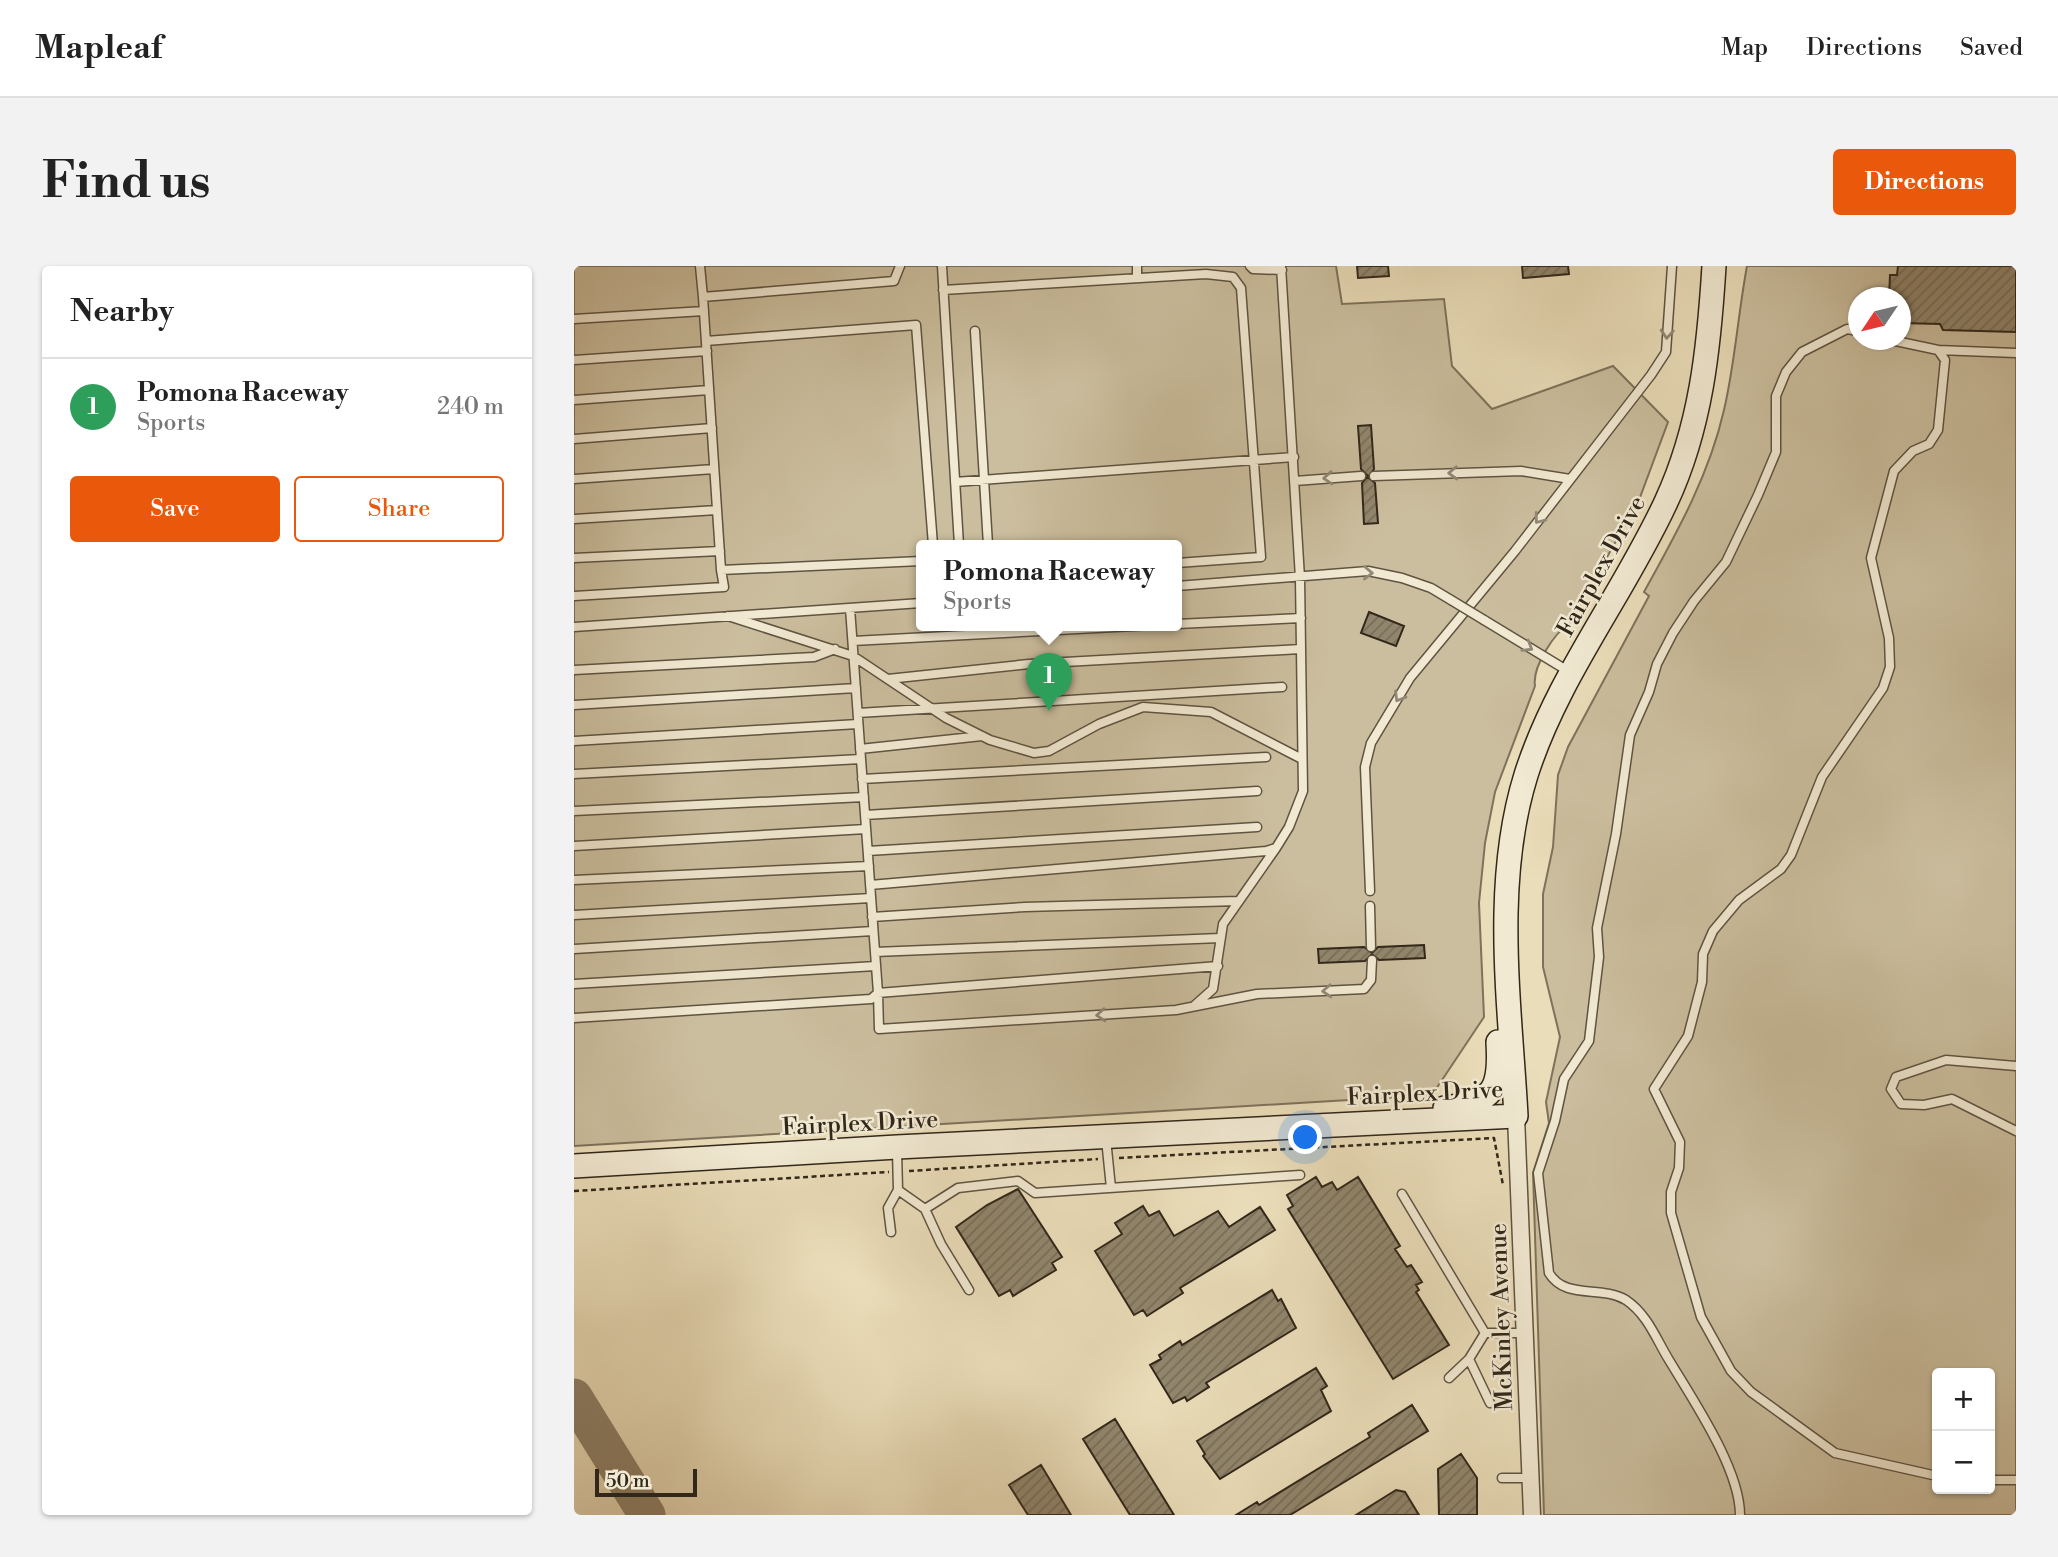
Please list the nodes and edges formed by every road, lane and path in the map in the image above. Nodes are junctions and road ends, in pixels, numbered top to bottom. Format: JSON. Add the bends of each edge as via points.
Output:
{"nodes":[{"id":1,"x":700,"y":266,"type":"edge"},
{"id":2,"x":900,"y":266,"type":"edge"},
{"id":3,"x":942,"y":266,"type":"edge"},
{"id":4,"x":1137,"y":266,"type":"edge"},
{"id":5,"x":1250,"y":266,"type":"edge"},
{"id":6,"x":1672,"y":266,"type":"edge"},
{"id":7,"x":1714,"y":266,"type":"edge"},
{"id":8,"x":1282,"y":268,"type":"edge"},
{"id":9,"x":1137,"y":278,"type":"junction"},
{"id":10,"x":943,"y":290,"type":"junction"},
{"id":11,"x":703,"y":297,"type":"junction"},
{"id":12,"x":704,"y":311,"type":"junction"},
{"id":13,"x":574,"y":319,"type":"edge"},
{"id":14,"x":1848,"y":329,"type":"edge"},
{"id":15,"x":975,"y":331,"type":"dead end"},
{"id":16,"x":1911,"y":344,"type":"edge"},
{"id":17,"x":706,"y":346,"type":"junction"},
{"id":18,"x":1938,"y":350,"type":"junction"},
{"id":19,"x":2016,"y":353,"type":"edge"},
{"id":20,"x":574,"y":360,"type":"edge"},
{"id":21,"x":709,"y":390,"type":"junction"},
{"id":22,"x":574,"y":400,"type":"edge"},
{"id":23,"x":712,"y":428,"type":"junction"},
{"id":24,"x":574,"y":439,"type":"edge"},
{"id":25,"x":1294,"y":457,"type":"junction"},
{"id":26,"x":1253,"y":461,"type":"junction"},
{"id":27,"x":715,"y":469,"type":"junction"},
{"id":28,"x":1361,"y":476,"type":"dead end"},
{"id":29,"x":1374,"y":476,"type":"dead end"},
{"id":30,"x":574,"y":479,"type":"edge"},
{"id":31,"x":984,"y":479,"type":"junction"},
{"id":32,"x":1570,"y":479,"type":"junction"},
{"id":33,"x":1295,"y":481,"type":"junction"},
{"id":34,"x":955,"y":482,"type":"junction"},
{"id":35,"x":717,"y":510,"type":"junction"},
{"id":36,"x":574,"y":519,"type":"edge"},
{"id":37,"x":933,"y":540,"type":"edge"},
{"id":38,"x":959,"y":540,"type":"edge"},
{"id":39,"x":988,"y":540,"type":"edge"},
{"id":40,"x":720,"y":551,"type":"junction"},
{"id":41,"x":574,"y":558,"type":"edge"},
{"id":42,"x":916,"y":561,"type":"edge"},
{"id":43,"x":1182,"y":563,"type":"edge"},
{"id":44,"x":721,"y":570,"type":"junction"},
{"id":45,"x":1300,"y":578,"type":"junction"},
{"id":46,"x":1182,"y":586,"type":"edge"},
{"id":47,"x":574,"y":596,"type":"edge"},
{"id":48,"x":916,"y":603,"type":"edge"},
{"id":49,"x":850,"y":608,"type":"junction"},
{"id":50,"x":728,"y":616,"type":"junction"},
{"id":51,"x":1301,"y":618,"type":"junction"},
{"id":52,"x":1182,"y":624,"type":"edge"},
{"id":53,"x":574,"y":627,"type":"edge"},
{"id":54,"x":1040,"y":631,"type":"edge"},
{"id":55,"x":853,"y":641,"type":"junction"},
{"id":56,"x":835,"y":649,"type":"junction"},
{"id":57,"x":1301,"y":649,"type":"junction"},
{"id":58,"x":853,"y":656,"type":"junction"},
{"id":59,"x":574,"y":670,"type":"edge"},
{"id":60,"x":1572,"y":673,"type":"junction"},
{"id":61,"x":888,"y":679,"type":"junction"},
{"id":62,"x":1282,"y":687,"type":"dead end"},
{"id":63,"x":856,"y":688,"type":"junction"},
{"id":64,"x":574,"y":705,"type":"edge"},
{"id":65,"x":930,"y":707,"type":"junction"},
{"id":66,"x":858,"y":713,"type":"junction"},
{"id":67,"x":858,"y":724,"type":"junction"},
{"id":68,"x":1544,"y":729,"type":"junction"},
{"id":69,"x":982,"y":736,"type":"junction"},
{"id":70,"x":574,"y":741,"type":"edge"},
{"id":71,"x":860,"y":749,"type":"junction"},
{"id":72,"x":1266,"y":757,"type":"dead end"},
{"id":73,"x":1300,"y":758,"type":"junction"},
{"id":74,"x":861,"y":759,"type":"junction"},
{"id":75,"x":574,"y":774,"type":"edge"},
{"id":76,"x":862,"y":779,"type":"junction"},
{"id":77,"x":1257,"y":791,"type":"dead end"},
{"id":78,"x":864,"y":797,"type":"junction"},
{"id":79,"x":574,"y":811,"type":"edge"},
{"id":80,"x":865,"y":815,"type":"junction"},
{"id":81,"x":1257,"y":827,"type":"dead end"},
{"id":82,"x":866,"y":829,"type":"junction"},
{"id":83,"x":574,"y":846,"type":"edge"},
{"id":84,"x":1276,"y":848,"type":"junction"},
{"id":85,"x":868,"y":851,"type":"junction"},
{"id":86,"x":869,"y":866,"type":"junction"},
{"id":87,"x":574,"y":880,"type":"edge"},
{"id":88,"x":870,"y":885,"type":"junction"},
{"id":89,"x":1370,"y":891,"type":"dead end"},
{"id":90,"x":871,"y":898,"type":"junction"},
{"id":91,"x":1238,"y":901,"type":"junction"},
{"id":92,"x":1370,"y":906,"type":"dead end"},
{"id":93,"x":574,"y":915,"type":"edge"},
{"id":94,"x":872,"y":917,"type":"junction"},
{"id":95,"x":873,"y":931,"type":"junction"},
{"id":96,"x":1220,"y":938,"type":"junction"},
{"id":97,"x":1371,"y":947,"type":"dead end"},
{"id":98,"x":574,"y":949,"type":"edge"},
{"id":99,"x":875,"y":952,"type":"junction"},
{"id":100,"x":1372,"y":960,"type":"dead end"},
{"id":101,"x":876,"y":966,"type":"junction"},
{"id":102,"x":1218,"y":967,"type":"junction"},
{"id":103,"x":574,"y":984,"type":"edge"},
{"id":104,"x":878,"y":993,"type":"junction"},
{"id":105,"x":1193,"y":1006,"type":"junction"},
{"id":106,"x":574,"y":1018,"type":"edge"},
{"id":107,"x":2016,"y":1066,"type":"edge"},
{"id":108,"x":1516,"y":1116,"type":"junction"},
{"id":109,"x":1366,"y":1124,"type":"junction"},
{"id":110,"x":2016,"y":1131,"type":"edge"},
{"id":111,"x":1494,"y":1138,"type":"dead end"},
{"id":112,"x":897,"y":1147,"type":"junction"},
{"id":113,"x":1107,"y":1147,"type":"junction"},
{"id":114,"x":574,"y":1167,"type":"edge"},
{"id":115,"x":897,"y":1172,"type":"junction"},
{"id":116,"x":1300,"y":1175,"type":"dead end"},
{"id":117,"x":1111,"y":1188,"type":"junction"},
{"id":118,"x":898,"y":1190,"type":"junction"},
{"id":119,"x":574,"y":1191,"type":"edge"},
{"id":120,"x":1402,"y":1194,"type":"dead end"},
{"id":121,"x":925,"y":1209,"type":"junction"},
{"id":122,"x":891,"y":1232,"type":"dead end"},
{"id":123,"x":969,"y":1290,"type":"dead end"},
{"id":124,"x":1485,"y":1333,"type":"junction"},
{"id":125,"x":1524,"y":1333,"type":"junction"},
{"id":126,"x":1469,"y":1359,"type":"junction"},
{"id":127,"x":1449,"y":1378,"type":"dead end"},
{"id":128,"x":1490,"y":1403,"type":"dead end"},
{"id":129,"x":1932,"y":1475,"type":"edge"},
{"id":130,"x":1502,"y":1478,"type":"dead end"},
{"id":131,"x":1530,"y":1478,"type":"junction"},
{"id":132,"x":1995,"y":1480,"type":"edge"},
{"id":133,"x":2016,"y":1480,"type":"edge"},
{"id":134,"x":1532,"y":1515,"type":"edge"},
{"id":135,"x":1740,"y":1515,"type":"edge"}],
"edges":[{"from":1,"to":11,"type":"lane"},
{"from":2,"to":11,"type":"lane","via":[[894,281]]},
{"from":3,"to":10,"type":"lane"},
{"from":4,"to":9,"type":"lane"},
{"from":5,"to":8,"type":"lane"},
{"from":6,"to":32,"type":"lane","one_way":true,"via":[[1666,352]]},
{"from":7,"to":60,"type":"street","name":"Fairplex Drive","via":[[1704,381],[1684,455],[1656,521]]},
{"from":8,"to":25,"type":"lane"},
{"from":9,"to":10,"type":"lane"},
{"from":9,"to":26,"type":"lane","via":[[1206,274],[1233,277],[1241,288]]},
{"from":10,"to":34,"type":"lane"},
{"from":11,"to":12,"type":"lane"},
{"from":12,"to":13,"type":"lane"},
{"from":12,"to":17,"type":"lane"},
{"from":14,"to":135,"type":"lane","via":[[1802,352],[1786,372],[1776,396],[1776,453],[1758,495],[1726,562],[1673,633],[1630,735],[1597,928],[1599,957],[1589,1041],[1564,1079],[1538,1173],[1549,1273],[1554,1282],[1565,1289],[1611,1292],[1644,1317],[1703,1414],[1729,1469]]},
{"from":15,"to":31,"type":"lane"},
{"from":16,"to":18,"type":"lane"},
{"from":17,"to":20,"type":"lane"},
{"from":17,"to":21,"type":"lane"},
{"from":17,"to":37,"type":"lane","via":[[916,325]]},
{"from":18,"to":19,"type":"lane"},
{"from":18,"to":129,"type":"lane","via":[[1945,360],[1938,430],[1894,471],[1871,558],[1889,638],[1890,667],[1883,688],[1822,777],[1791,855],[1781,869],[1739,900],[1713,931],[1703,954],[1702,982],[1688,1036],[1654,1089],[1680,1142],[1671,1213],[1701,1317],[1731,1371],[1751,1392],[1835,1453]]},
{"from":21,"to":22,"type":"lane"},
{"from":21,"to":23,"type":"lane"},
{"from":23,"to":24,"type":"lane"},
{"from":23,"to":27,"type":"lane"},
{"from":25,"to":26,"type":"lane"},
{"from":25,"to":33,"type":"lane"},
{"from":26,"to":31,"type":"lane"},
{"from":26,"to":43,"type":"lane","via":[[1261,557]]},
{"from":27,"to":30,"type":"lane"},
{"from":27,"to":35,"type":"lane"},
{"from":28,"to":33,"type":"lane","one_way":true},
{"from":32,"to":29,"type":"lane","one_way":true,"via":[[1521,471]]},
{"from":31,"to":34,"type":"lane"},
{"from":31,"to":39,"type":"lane"},
{"from":32,"to":89,"type":"lane","one_way":true,"via":[[1410,678],[1371,743],[1365,767]]},
{"from":33,"to":45,"type":"lane"},
{"from":34,"to":38,"type":"lane"},
{"from":35,"to":36,"type":"lane"},
{"from":35,"to":40,"type":"lane"},
{"from":40,"to":41,"type":"lane"},
{"from":40,"to":44,"type":"lane"},
{"from":42,"to":44,"type":"lane"},
{"from":44,"to":47,"type":"lane","via":[[724,587]]},
{"from":45,"to":46,"type":"lane"},
{"from":45,"to":51,"type":"lane"},
{"from":45,"to":60,"type":"lane","one_way":true,"bridge":true,"via":[[1368,571],[1431,588]]},
{"from":48,"to":49,"type":"lane"},
{"from":49,"to":50,"type":"lane"},
{"from":49,"to":55,"type":"lane"},
{"from":50,"to":53,"type":"lane"},
{"from":50,"to":56,"type":"lane"},
{"from":51,"to":52,"type":"lane"},
{"from":51,"to":57,"type":"lane"},
{"from":54,"to":55,"type":"lane"},
{"from":55,"to":58,"type":"lane"},
{"from":56,"to":58,"type":"lane"},
{"from":56,"to":59,"type":"lane","via":[[814,657]]},
{"from":57,"to":61,"type":"lane","via":[[1029,664]]},
{"from":57,"to":73,"type":"lane"},
{"from":58,"to":61,"type":"lane"},
{"from":58,"to":63,"type":"lane"},
{"from":60,"to":68,"type":"street","name":"Fairplex Drive"},
{"from":61,"to":65,"type":"lane"},
{"from":62,"to":65,"type":"lane"},
{"from":63,"to":64,"type":"lane"},
{"from":63,"to":66,"type":"lane"},
{"from":65,"to":66,"type":"lane"},
{"from":65,"to":69,"type":"lane"},
{"from":66,"to":67,"type":"lane"},
{"from":67,"to":70,"type":"lane"},
{"from":67,"to":71,"type":"lane"},
{"from":68,"to":108,"type":"street","name":"Fairplex Drive","via":[[1520,801],[1507,879]]},
{"from":68,"to":109,"type":"street","via":[[1527,747],[1504,826],[1495,880],[1496,1085],[1485,1098],[1468,1105]]},
{"from":69,"to":71,"type":"lane"},
{"from":69,"to":73,"type":"lane","via":[[1034,753],[1049,751],[1143,706],[1211,712]]},
{"from":71,"to":74,"type":"lane"},
{"from":72,"to":76,"type":"lane"},
{"from":73,"to":84,"type":"lane","via":[[1303,790]]},
{"from":74,"to":75,"type":"lane"},
{"from":74,"to":76,"type":"lane"},
{"from":76,"to":78,"type":"lane"},
{"from":77,"to":80,"type":"lane"},
{"from":78,"to":79,"type":"lane"},
{"from":78,"to":80,"type":"lane"},
{"from":80,"to":82,"type":"lane"},
{"from":81,"to":85,"type":"lane"},
{"from":82,"to":83,"type":"lane"},
{"from":82,"to":85,"type":"lane"},
{"from":84,"to":88,"type":"lane"},
{"from":84,"to":91,"type":"lane"},
{"from":85,"to":86,"type":"lane"},
{"from":86,"to":87,"type":"lane"},
{"from":86,"to":88,"type":"lane"},
{"from":88,"to":90,"type":"lane"},
{"from":90,"to":93,"type":"lane"},
{"from":90,"to":94,"type":"lane"},
{"from":91,"to":94,"type":"lane"},
{"from":91,"to":96,"type":"lane"},
{"from":92,"to":97,"type":"lane"},
{"from":94,"to":95,"type":"lane"},
{"from":95,"to":98,"type":"lane"},
{"from":95,"to":99,"type":"lane"},
{"from":96,"to":99,"type":"lane"},
{"from":96,"to":102,"type":"lane"},
{"from":99,"to":101,"type":"lane"},
{"from":100,"to":105,"type":"lane","one_way":true,"via":[[1371,980],[1364,989],[1257,994]]},
{"from":101,"to":103,"type":"lane"},
{"from":101,"to":104,"type":"lane"},
{"from":102,"to":104,"type":"lane"},
{"from":102,"to":105,"type":"lane","via":[[1213,989]]},
{"from":105,"to":104,"type":"lane","one_way":true,"via":[[879,1029]]},
{"from":104,"to":106,"type":"lane","via":[[871,999]]},
{"from":107,"to":110,"type":"lane","via":[[1946,1060],[1896,1077],[1891,1089],[1901,1104],[1952,1099]]},
{"from":108,"to":109,"type":"street","name":"Fairplex Drive"},
{"from":108,"to":125,"type":"street","name":"McKinley Avenue"},
{"from":109,"to":113,"type":"street","name":"Fairplex Drive"},
{"from":111,"to":113,"type":"path"},
{"from":112,"to":113,"type":"street","name":"Fairplex Drive"},
{"from":112,"to":114,"type":"street","name":"Fairplex Drive"},
{"from":112,"to":115,"type":"lane"},
{"from":113,"to":115,"type":"path"},
{"from":113,"to":117,"type":"lane"},
{"from":115,"to":118,"type":"lane"},
{"from":115,"to":119,"type":"path"},
{"from":116,"to":117,"type":"lane"},
{"from":117,"to":121,"type":"lane","via":[[1035,1193],[1018,1181],[958,1188]]},
{"from":118,"to":121,"type":"lane"},
{"from":118,"to":122,"type":"lane","via":[[888,1208]]},
{"from":120,"to":124,"type":"lane"},
{"from":121,"to":123,"type":"lane"},
{"from":124,"to":125,"type":"lane"},
{"from":124,"to":126,"type":"lane"},
{"from":125,"to":131,"type":"street","name":"McKinley Avenue"},
{"from":126,"to":127,"type":"lane"},
{"from":126,"to":128,"type":"lane"},
{"from":130,"to":131,"type":"lane"},
{"from":131,"to":134,"type":"street","name":"McKinley Avenue"},
{"from":132,"to":133,"type":"lane"}]}
